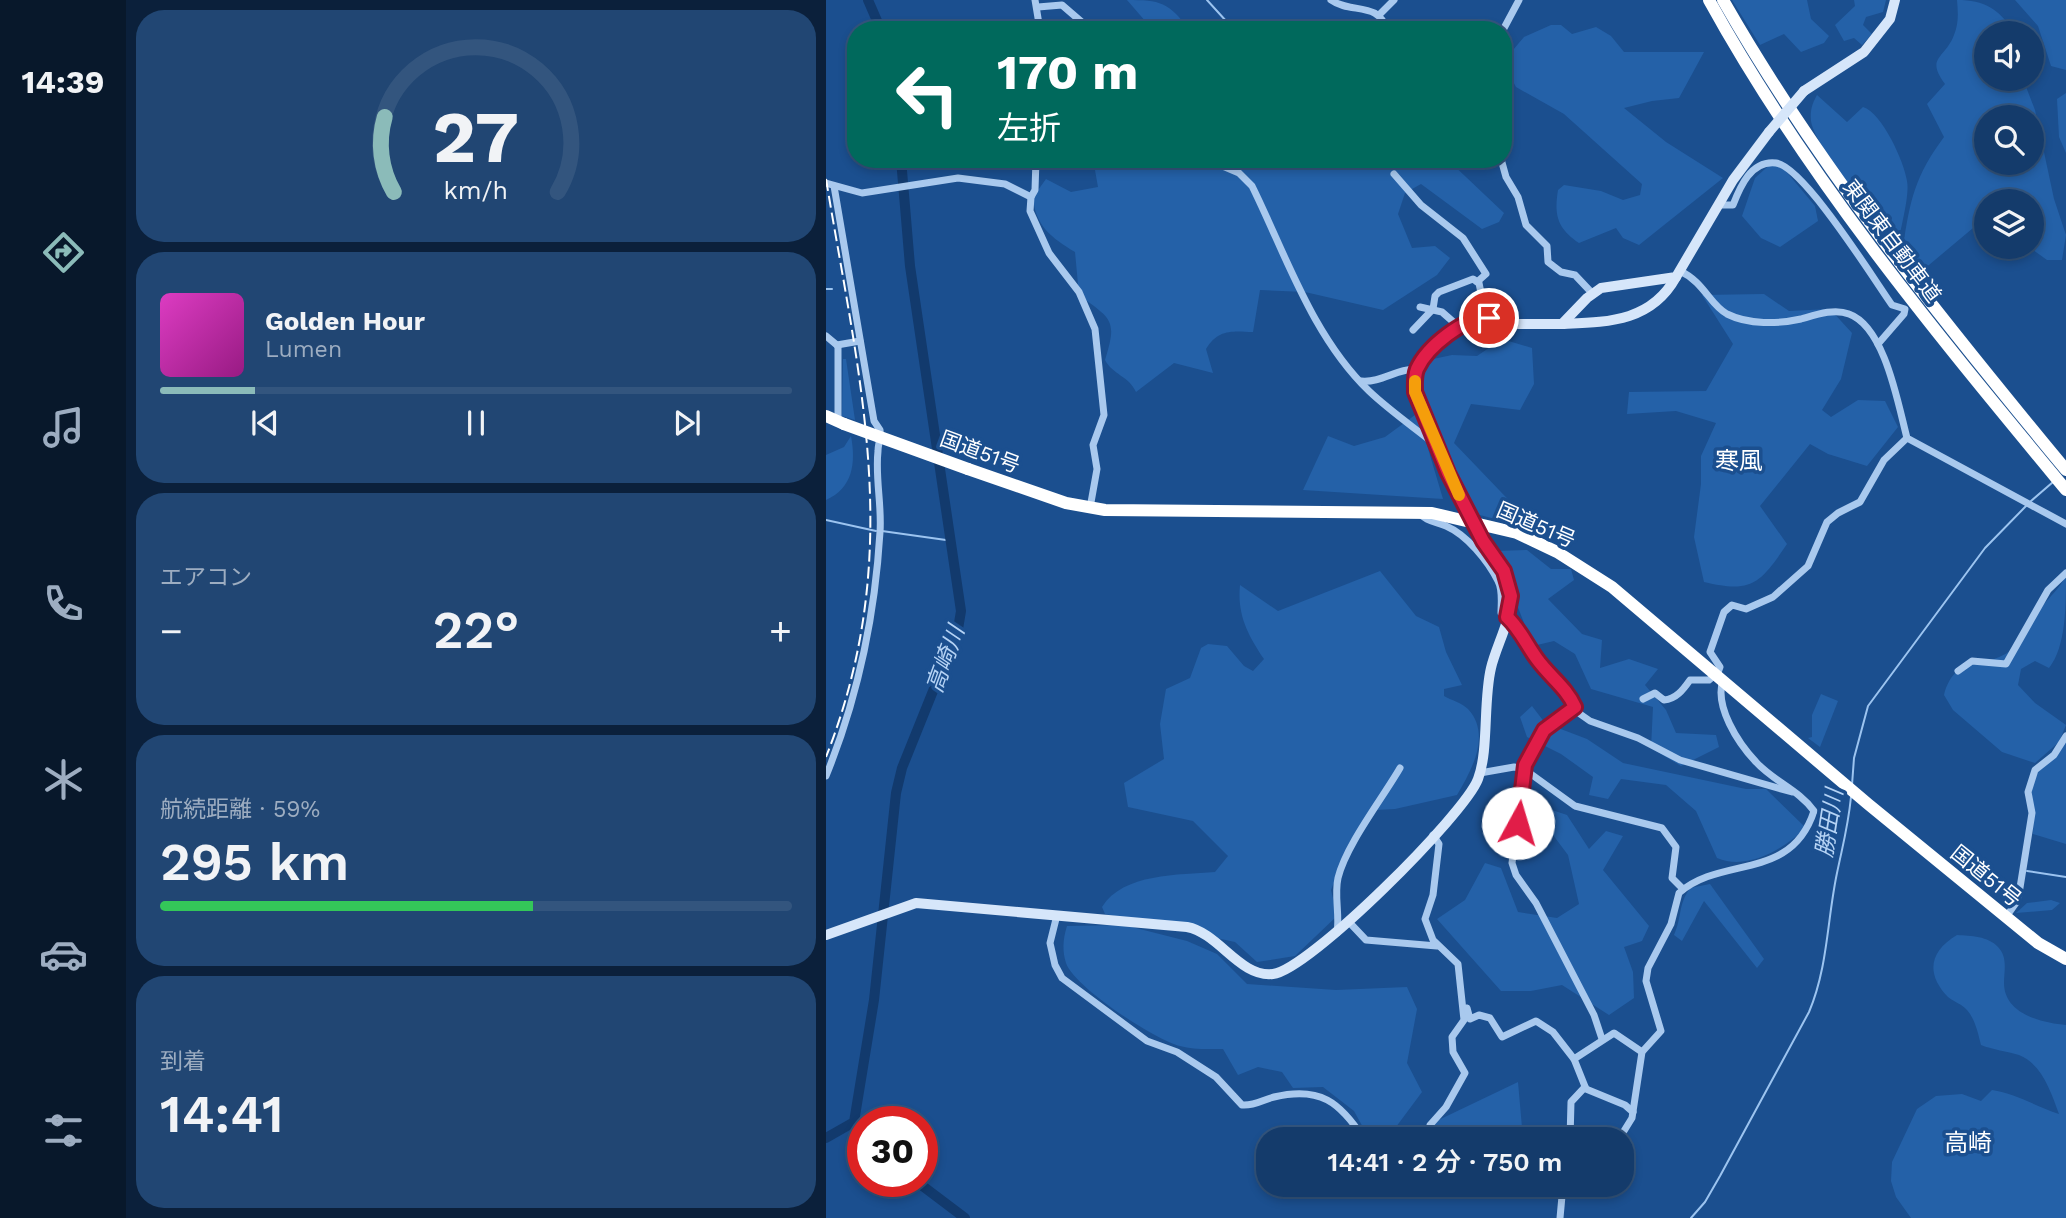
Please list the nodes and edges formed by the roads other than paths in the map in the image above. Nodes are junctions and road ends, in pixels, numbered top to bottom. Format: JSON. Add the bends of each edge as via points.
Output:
{"nodes":[{"id":1,"x":1331,"y":0,"type":"edge"},
{"id":2,"x":1394,"y":0,"type":"edge"},
{"id":3,"x":1519,"y":0,"type":"edge"},
{"id":4,"x":1709,"y":0,"type":"edge"},
{"id":5,"x":1723,"y":0,"type":"edge"},
{"id":6,"x":1895,"y":0,"type":"edge"},
{"id":7,"x":1037,"y":4,"type":"edge"},
{"id":8,"x":1379,"y":15,"type":"junction"},
{"id":9,"x":1081,"y":21,"type":"edge"},
{"id":10,"x":1382,"y":21,"type":"edge"},
{"id":11,"x":1508,"y":21,"type":"edge"},
{"id":12,"x":1036,"y":168,"type":"edge"},
{"id":13,"x":1227,"y":168,"type":"edge"},
{"id":14,"x":1504,"y":168,"type":"edge"},
{"id":15,"x":1394,"y":174,"type":"dead end"},
{"id":16,"x":830,"y":184,"type":"edge"},
{"id":17,"x":1031,"y":197,"type":"junction"},
{"id":18,"x":1718,"y":205,"type":"junction"},
{"id":19,"x":1678,"y":274,"type":"junction"},
{"id":20,"x":1477,"y":282,"type":"junction"},
{"id":21,"x":1592,"y":293,"type":"junction"},
{"id":22,"x":1914,"y":294,"type":"junction"},
{"id":23,"x":1420,"y":307,"type":"dead end"},
{"id":24,"x":1433,"y":309,"type":"junction"},
{"id":25,"x":1486,"y":318,"type":"junction"},
{"id":26,"x":1562,"y":324,"type":"junction"},
{"id":27,"x":1458,"y":327,"type":"junction"},
{"id":28,"x":1413,"y":330,"type":"dead end"},
{"id":29,"x":826,"y":336,"type":"edge"},
{"id":30,"x":860,"y":341,"type":"junction"},
{"id":31,"x":1878,"y":344,"type":"junction"},
{"id":32,"x":837,"y":345,"type":"junction"},
{"id":33,"x":1418,"y":369,"type":"junction"},
{"id":34,"x":1361,"y":381,"type":"junction"},
{"id":35,"x":836,"y":420,"type":"edge"},
{"id":36,"x":1907,"y":438,"type":"junction"},
{"id":37,"x":1437,"y":446,"type":"junction"},
{"id":38,"x":2066,"y":470,"type":"edge"},
{"id":39,"x":2066,"y":490,"type":"edge"},
{"id":40,"x":1090,"y":508,"type":"junction"},
{"id":41,"x":1418,"y":511,"type":"junction"},
{"id":42,"x":2066,"y":524,"type":"edge"},
{"id":43,"x":2066,"y":573,"type":"edge"},
{"id":44,"x":1507,"y":617,"type":"junction"},
{"id":45,"x":1958,"y":671,"type":"dead end"},
{"id":46,"x":1719,"y":676,"type":"junction"},
{"id":47,"x":1643,"y":699,"type":"dead end"},
{"id":48,"x":1575,"y":707,"type":"junction"},
{"id":49,"x":2066,"y":736,"type":"edge"},
{"id":50,"x":1400,"y":768,"type":"dead end"},
{"id":51,"x":1524,"y":769,"type":"junction"},
{"id":52,"x":1480,"y":773,"type":"junction"},
{"id":53,"x":826,"y":776,"type":"edge"},
{"id":54,"x":1796,"y":793,"type":"junction"},
{"id":55,"x":1433,"y":835,"type":"junction"},
{"id":56,"x":1683,"y":890,"type":"junction"},
{"id":57,"x":1057,"y":915,"type":"junction"},
{"id":58,"x":2006,"y":917,"type":"junction"},
{"id":59,"x":1349,"y":922,"type":"junction"},
{"id":60,"x":1336,"y":933,"type":"junction"},
{"id":61,"x":826,"y":935,"type":"edge"},
{"id":62,"x":1437,"y":946,"type":"junction"},
{"id":63,"x":2066,"y":959,"type":"edge"},
{"id":64,"x":1464,"y":998,"type":"junction"},
{"id":65,"x":1602,"y":1039,"type":"junction"},
{"id":66,"x":1642,"y":1052,"type":"junction"},
{"id":67,"x":1574,"y":1059,"type":"junction"},
{"id":68,"x":1585,"y":1087,"type":"junction"},
{"id":69,"x":1633,"y":1112,"type":"junction"},
{"id":70,"x":1356,"y":1127,"type":"edge"},
{"id":71,"x":1431,"y":1127,"type":"edge"},
{"id":72,"x":1570,"y":1127,"type":"edge"},
{"id":73,"x":1625,"y":1127,"type":"edge"},
{"id":74,"x":1562,"y":1197,"type":"edge"},
{"id":75,"x":1560,"y":1218,"type":"edge"}],
"edges":[{"from":1,"to":8,"type":"street"},
{"from":2,"to":8,"type":"street"},
{"from":3,"to":11,"type":"street"},
{"from":4,"to":22,"type":"highway","name":"東関東自動車道","via":[[1792,136]]},
{"from":5,"to":22,"type":"highway","name":"東関東自動車道","via":[[1790,110]]},
{"from":6,"to":18,"type":"street","bridge":true,"via":[[1890,19],[1864,52],[1804,90]]},
{"from":7,"to":9,"type":"street","via":[[1062,5]]},
{"from":8,"to":10,"type":"street"},
{"from":12,"to":17,"type":"street"},
{"from":13,"to":34,"type":"street","via":[[1252,186],[1305,300]]},
{"from":14,"to":21,"type":"street","via":[[1526,225],[1547,246],[1550,265],[1575,275]]},
{"from":15,"to":20,"type":"street","via":[[1421,205],[1470,246],[1486,274]]},
{"from":16,"to":17,"type":"street","via":[[862,193],[948,178],[979,179],[1005,184]]},
{"from":16,"to":30,"type":"street"},
{"from":17,"to":40,"type":"street","via":[[1030,211],[1045,245],[1079,292],[1095,329],[1104,415],[1093,445],[1097,469]]},
{"from":18,"to":19,"type":"street"},
{"from":18,"to":31,"type":"street","via":[[1733,205],[1742,183],[1755,168],[1775,163],[1790,169],[1810,187],[1892,305],[1905,309]]},
{"from":19,"to":21,"type":"street"},
{"from":19,"to":26,"type":"street","via":[[1653,306],[1632,317]]},
{"from":19,"to":31,"type":"street","via":[[1701,284],[1726,314],[1772,324],[1837,311],[1848,313]]},
{"from":20,"to":24,"type":"street","via":[[1474,279],[1439,292]]},
{"from":20,"to":25,"type":"street"},
{"from":21,"to":26,"type":"street"},
{"from":22,"to":38,"type":"highway","name":"東関東自動車道"},
{"from":22,"to":39,"type":"highway","name":"東関東自動車道"},
{"from":23,"to":24,"type":"street"},
{"from":24,"to":27,"type":"street"},
{"from":24,"to":28,"type":"street"},
{"from":25,"to":26,"type":"street","via":[[1515,324]]},
{"from":25,"to":27,"type":"street","via":[[1472,318]]},
{"from":27,"to":33,"type":"street"},
{"from":29,"to":32,"type":"street"},
{"from":30,"to":32,"type":"street"},
{"from":30,"to":53,"type":"street","via":[[874,421],[881,434],[878,554],[874,604],[856,691]]},
{"from":31,"to":36,"type":"street"},
{"from":32,"to":35,"type":"street","via":[[840,388]]},
{"from":33,"to":34,"type":"street","via":[[1404,368],[1376,381]]},
{"from":33,"to":37,"type":"street","via":[[1415,392]]},
{"from":34,"to":37,"type":"street"},
{"from":35,"to":40,"type":"highway","name":"国道51号","bridge":true},
{"from":36,"to":42,"type":"street"},
{"from":36,"to":46,"type":"street","via":[[1884,460],[1860,502],[1827,522],[1808,566],[1773,597],[1746,609],[1732,605],[1724,612],[1710,652],[1720,667]]},
{"from":37,"to":44,"type":"street","bridge":true,"via":[[1508,583]]},
{"from":40,"to":41,"type":"highway","name":"国道51号"},
{"from":41,"to":44,"type":"street","via":[[1472,546],[1498,581],[1501,613]]},
{"from":41,"to":46,"type":"highway","name":"国道51号","via":[[1489,524],[1557,552],[1612,587]]},
{"from":43,"to":45,"type":"street","via":[[2048,590],[2006,664],[1972,661]]},
{"from":44,"to":48,"type":"street","via":[[1547,671],[1567,689]]},
{"from":44,"to":52,"type":"street","via":[[1490,671]]},
{"from":46,"to":47,"type":"street","via":[[1690,680],[1668,700],[1655,693]]},
{"from":46,"to":54,"type":"street","via":[[1721,707],[1746,750]]},
{"from":46,"to":58,"type":"highway","name":"国道51号"},
{"from":48,"to":51,"type":"street","via":[[1544,730]]},
{"from":48,"to":54,"type":"street","via":[[1590,721],[1638,738],[1680,761]]},
{"from":49,"to":58,"type":"street","via":[[2054,755],[2035,770],[2028,792],[2032,813],[2018,900]]},
{"from":50,"to":60,"type":"street","via":[[1340,870]]},
{"from":51,"to":52,"type":"street"},
{"from":51,"to":56,"type":"street","via":[[1575,806],[1662,828],[1676,847],[1672,878]]},
{"from":51,"to":65,"type":"street","via":[[1512,863],[1594,1014]]},
{"from":52,"to":55,"type":"street","via":[[1468,797]]},
{"from":54,"to":56,"type":"street","via":[[1814,811],[1805,834],[1791,848],[1768,860],[1699,880]]},
{"from":55,"to":59,"type":"street"},
{"from":55,"to":62,"type":"street","via":[[1439,844],[1425,919]]},
{"from":56,"to":66,"type":"street","via":[[1666,937],[1648,968],[1649,995],[1661,1031]]},
{"from":57,"to":60,"type":"street","via":[[1195,928],[1249,968],[1268,974],[1295,967]]},
{"from":57,"to":61,"type":"street","via":[[916,903]]},
{"from":57,"to":70,"type":"street","via":[[1051,955],[1062,978],[1082,996],[1147,1041],[1177,1052],[1216,1077],[1242,1105],[1290,1094],[1323,1097],[1345,1112]]},
{"from":58,"to":63,"type":"highway","name":"国道51号"},
{"from":59,"to":60,"type":"street"},
{"from":59,"to":62,"type":"street","via":[[1366,940]]},
{"from":62,"to":64,"type":"street","via":[[1458,964]]},
{"from":64,"to":67,"type":"street","via":[[1470,1018],[1490,1018],[1502,1038],[1536,1021],[1553,1032]]},
{"from":64,"to":71,"type":"street","via":[[1464,1020],[1451,1037],[1452,1052],[1465,1073]]},
{"from":65,"to":66,"type":"street","via":[[1619,1033]]},
{"from":65,"to":67,"type":"street"},
{"from":66,"to":69,"type":"street"},
{"from":67,"to":68,"type":"street"},
{"from":68,"to":69,"type":"street"},
{"from":68,"to":72,"type":"street","via":[[1571,1102]]},
{"from":69,"to":73,"type":"street"},
{"from":74,"to":75,"type":"street"}]}
